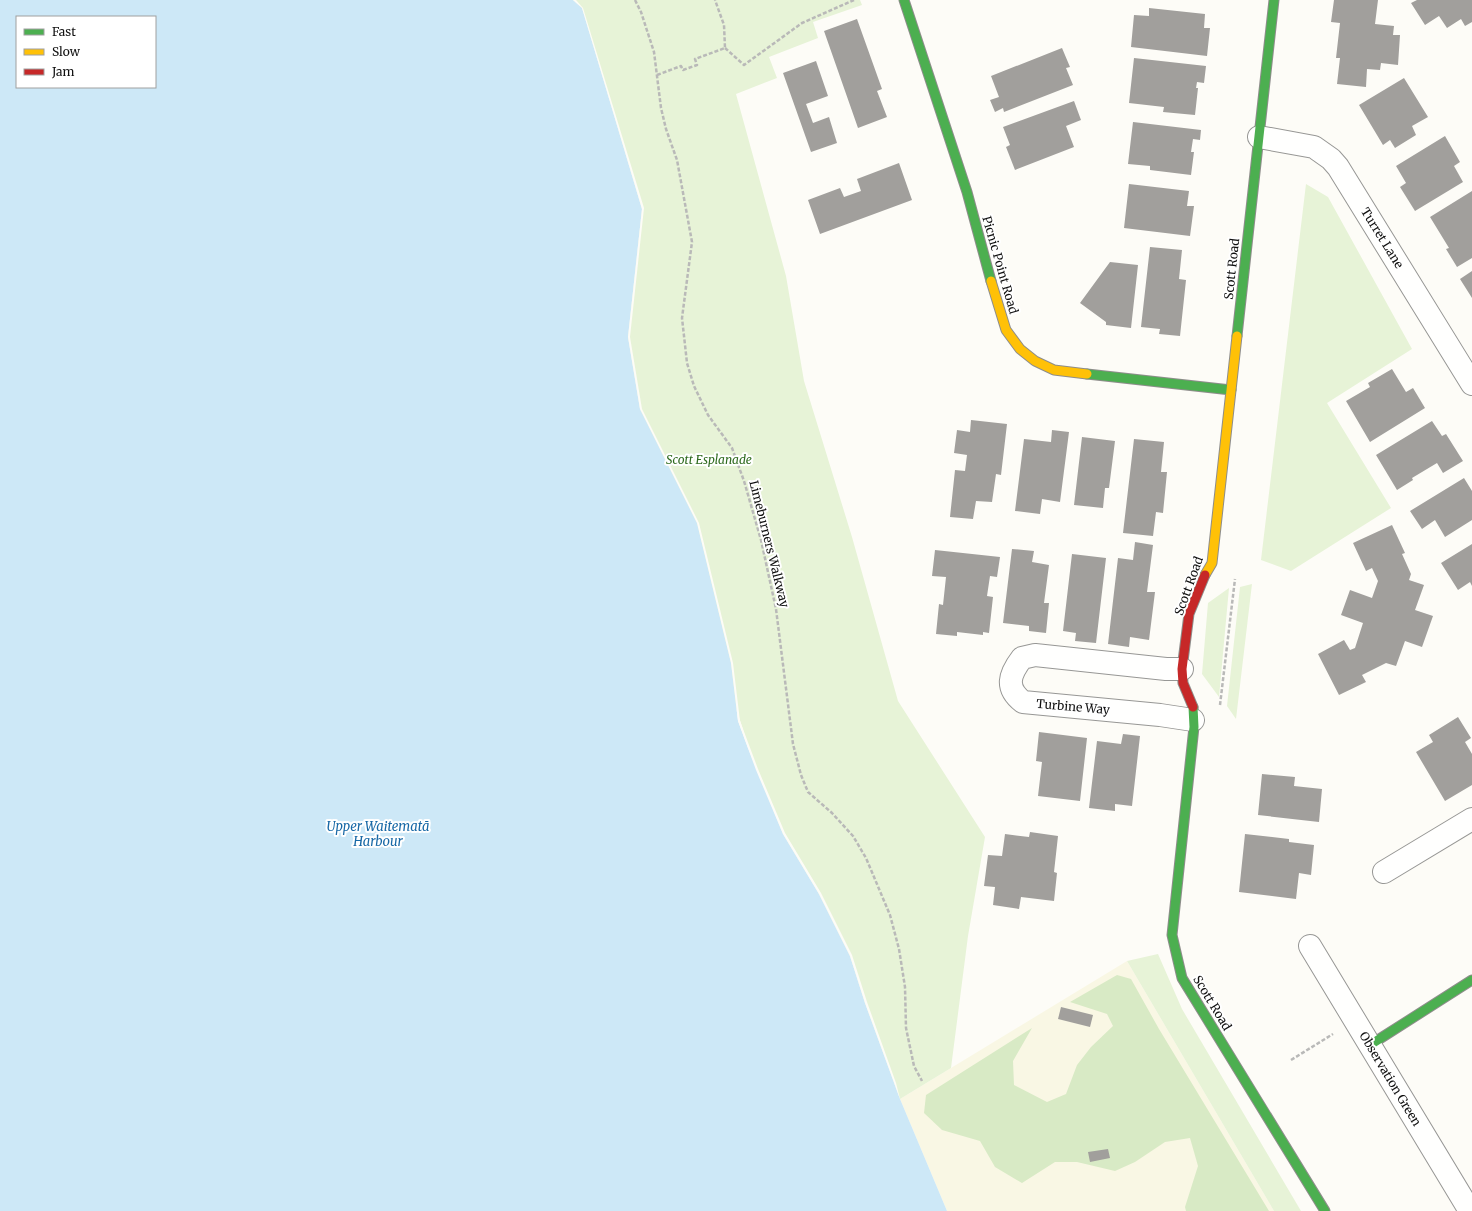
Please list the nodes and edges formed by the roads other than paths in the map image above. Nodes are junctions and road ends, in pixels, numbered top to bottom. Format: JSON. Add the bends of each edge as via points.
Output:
{"nodes":[{"id":1,"x":904,"y":0,"type":"edge"},
{"id":2,"x":1274,"y":0,"type":"edge"},
{"id":3,"x":1259,"y":137,"type":"junction"},
{"id":4,"x":1472,"y":384,"type":"edge"},
{"id":5,"x":1231,"y":390,"type":"junction"},
{"id":6,"x":1182,"y":669,"type":"junction"},
{"id":7,"x":1193,"y":720,"type":"junction"},
{"id":8,"x":1472,"y":819,"type":"edge"},
{"id":9,"x":1384,"y":872,"type":"dead end"},
{"id":10,"x":1310,"y":946,"type":"dead end"},
{"id":11,"x":1472,"y":980,"type":"edge"},
{"id":12,"x":1370,"y":1045,"type":"junction"},
{"id":13,"x":1325,"y":1211,"type":"edge"},
{"id":14,"x":1470,"y":1211,"type":"edge"}],
"edges":[{"from":1,"to":5,"type":"street","name":"Picnic Point Road","via":[[967,192],[998,306],[1006,330],[1020,350],[1054,370]]},
{"from":2,"to":3,"type":"street","name":"Scott Road"},
{"from":3,"to":4,"type":"street","name":"Turret Lane","via":[[1314,147],[1335,163]]},
{"from":3,"to":5,"type":"street","name":"Scott Road"},
{"from":5,"to":6,"type":"street","name":"Scott Road","via":[[1212,563],[1189,614]]},
{"from":6,"to":7,"type":"street","name":"Scott Road","via":[[1183,683],[1193,706]]},
{"from":6,"to":7,"type":"street","name":"Turbine Way","via":[[1035,655],[1022,658],[1015,667],[1011,689],[1023,702]]},
{"from":7,"to":13,"type":"street","name":"Scott Road","via":[[1172,935],[1182,978]]},
{"from":8,"to":9,"type":"street"},
{"from":10,"to":12,"type":"street","name":"Observation Green"},
{"from":11,"to":12,"type":"street"},
{"from":12,"to":14,"type":"street","name":"Observation Green"}]}
